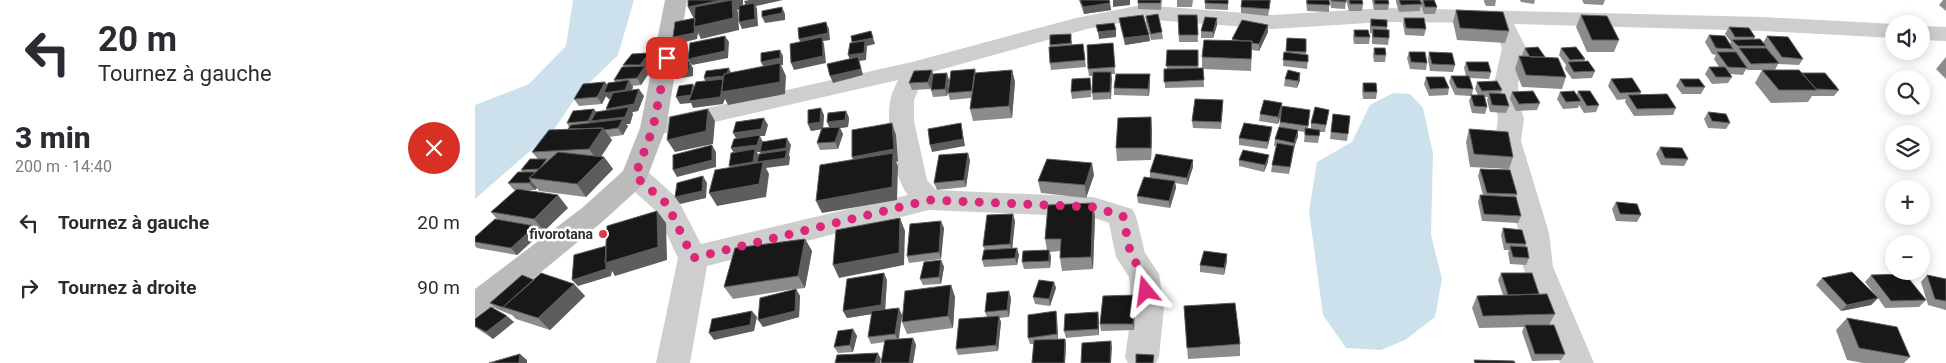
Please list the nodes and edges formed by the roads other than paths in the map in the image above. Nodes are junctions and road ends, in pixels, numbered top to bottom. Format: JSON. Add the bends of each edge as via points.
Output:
{"nodes":[{"id":1,"x":676,"y":0,"type":"edge"},
{"id":2,"x":1278,"y":0,"type":"edge"},
{"id":3,"x":1500,"y":17,"type":"junction"},
{"id":4,"x":1273,"y":22,"type":"junction"},
{"id":5,"x":1885,"y":31,"type":"edge"},
{"id":6,"x":1930,"y":33,"type":"edge"},
{"id":7,"x":1946,"y":34,"type":"edge"},
{"id":8,"x":915,"y":69,"type":"junction"},
{"id":9,"x":653,"y":128,"type":"junction"},
{"id":10,"x":635,"y":176,"type":"junction"},
{"id":11,"x":929,"y":200,"type":"junction"},
{"id":12,"x":693,"y":258,"type":"junction"},
{"id":13,"x":475,"y":305,"type":"edge"},
{"id":14,"x":1142,"y":357,"type":"edge"},
{"id":15,"x":673,"y":363,"type":"edge"},
{"id":16,"x":1577,"y":363,"type":"edge"}],
"edges":[{"from":1,"to":9,"type":"main road"},
{"from":2,"to":4,"type":"street"},
{"from":3,"to":4,"type":"street","via":[[1384,15]]},
{"from":3,"to":5,"type":"street"},
{"from":3,"to":16,"type":"street","via":[[1514,48],[1506,84],[1511,118],[1508,141],[1534,233],[1538,267]]},
{"from":4,"to":8,"type":"street","via":[[1141,12],[1084,23]]},
{"from":6,"to":7,"type":"street"},
{"from":8,"to":9,"type":"street"},
{"from":8,"to":11,"type":"street","via":[[902,100],[901,121],[914,184]]},
{"from":9,"to":10,"type":"main road"},
{"from":10,"to":12,"type":"street","via":[[667,204]]},
{"from":10,"to":13,"type":"main road","via":[[592,215]]},
{"from":11,"to":12,"type":"street"},
{"from":11,"to":14,"type":"street","via":[[1093,207],[1123,216],[1131,256],[1144,274],[1148,308]]},
{"from":12,"to":15,"type":"street"}]}
